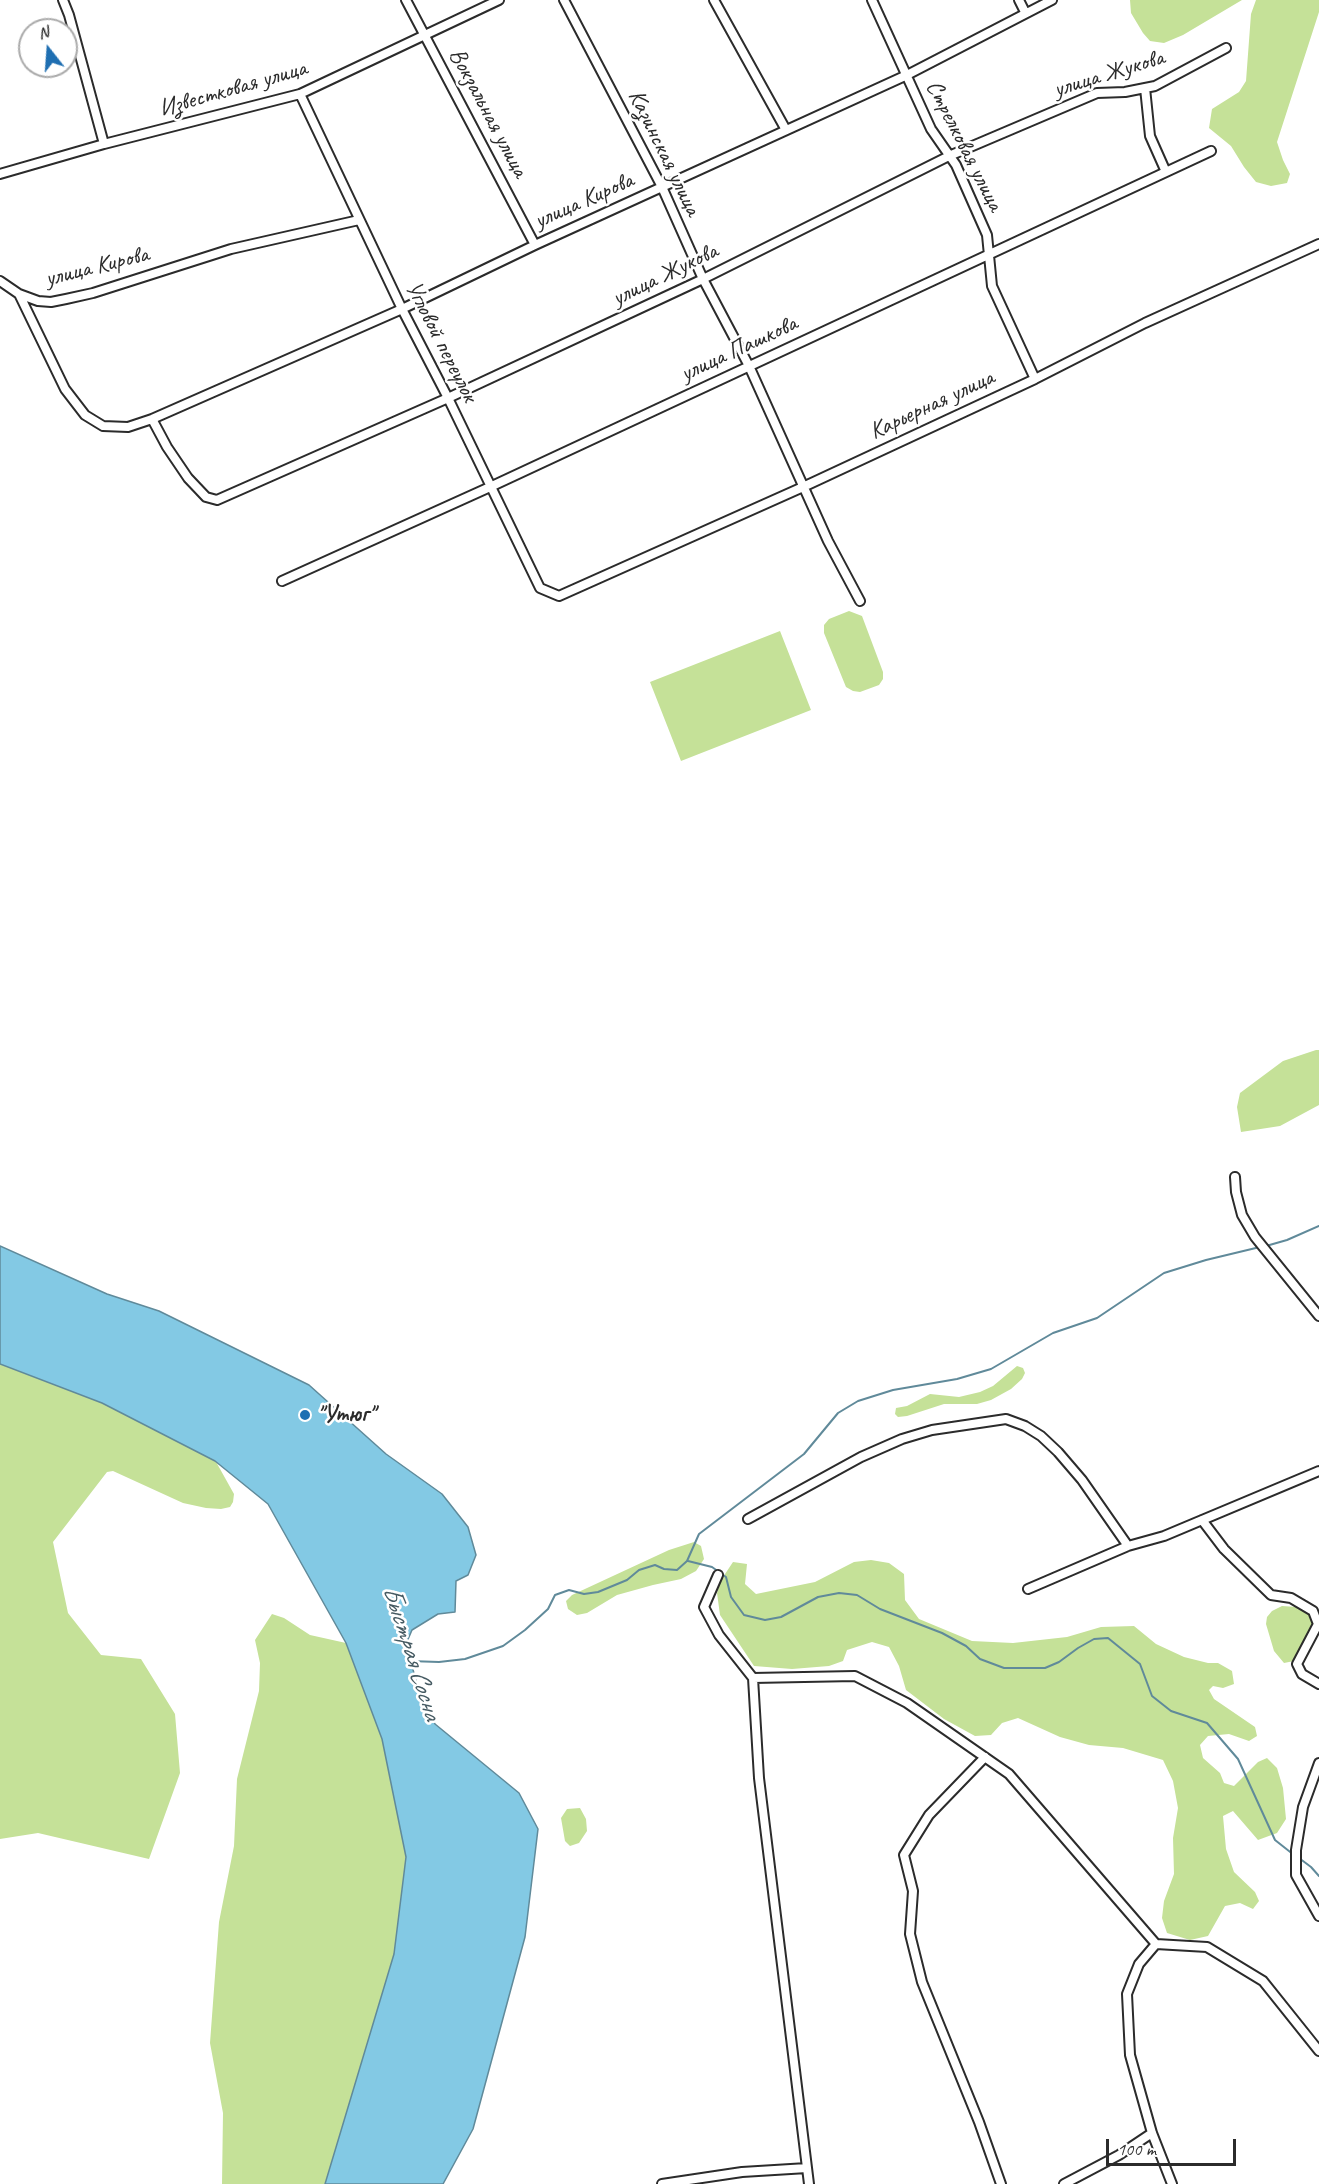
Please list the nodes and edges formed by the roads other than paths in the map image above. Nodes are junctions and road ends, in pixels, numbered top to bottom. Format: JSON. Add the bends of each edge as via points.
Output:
{"nodes":[{"id":1,"x":63,"y":0,"type":"edge"},
{"id":2,"x":406,"y":0,"type":"edge"},
{"id":3,"x":500,"y":0,"type":"edge"},
{"id":4,"x":564,"y":0,"type":"edge"},
{"id":5,"x":714,"y":0,"type":"edge"},
{"id":6,"x":872,"y":0,"type":"edge"},
{"id":7,"x":1019,"y":0,"type":"edge"},
{"id":8,"x":1052,"y":0,"type":"edge"},
{"id":9,"x":1025,"y":12,"type":"junction"},
{"id":10,"x":425,"y":36,"type":"junction"},
{"id":11,"x":1226,"y":48,"type":"dead end"},
{"id":12,"x":908,"y":75,"type":"junction"},
{"id":13,"x":1145,"y":88,"type":"junction"},
{"id":14,"x":300,"y":94,"type":"junction"},
{"id":15,"x":786,"y":130,"type":"junction"},
{"id":16,"x":104,"y":144,"type":"junction"},
{"id":17,"x":1211,"y":151,"type":"dead end"},
{"id":18,"x":949,"y":156,"type":"junction"},
{"id":19,"x":1166,"y":172,"type":"junction"},
{"id":20,"x":0,"y":174,"type":"edge"},
{"id":21,"x":662,"y":187,"type":"junction"},
{"id":22,"x":359,"y":220,"type":"junction"},
{"id":23,"x":1319,"y":244,"type":"edge"},
{"id":24,"x":535,"y":245,"type":"junction"},
{"id":25,"x":988,"y":254,"type":"junction"},
{"id":26,"x":703,"y":279,"type":"junction"},
{"id":27,"x":1,"y":283,"type":"edge"},
{"id":28,"x":19,"y":294,"type":"junction"},
{"id":29,"x":402,"y":309,"type":"junction"},
{"id":30,"x":749,"y":366,"type":"junction"},
{"id":31,"x":1035,"y":379,"type":"junction"},
{"id":32,"x":448,"y":398,"type":"junction"},
{"id":33,"x":152,"y":419,"type":"junction"},
{"id":34,"x":490,"y":487,"type":"junction"},
{"id":35,"x":803,"y":488,"type":"junction"},
{"id":36,"x":282,"y":581,"type":"dead end"},
{"id":37,"x":559,"y":596,"type":"joint"},
{"id":38,"x":860,"y":601,"type":"dead end"},
{"id":39,"x":1235,"y":1177,"type":"dead end"},
{"id":40,"x":1319,"y":1316,"type":"edge"},
{"id":41,"x":1319,"y":1471,"type":"edge"},
{"id":42,"x":748,"y":1519,"type":"dead end"},
{"id":43,"x":1202,"y":1520,"type":"junction"},
{"id":44,"x":1128,"y":1546,"type":"junction"},
{"id":45,"x":718,"y":1575,"type":"dead end"},
{"id":46,"x":1028,"y":1589,"type":"dead end"},
{"id":47,"x":753,"y":1678,"type":"junction"},
{"id":48,"x":1319,"y":1684,"type":"edge"},
{"id":49,"x":985,"y":1757,"type":"junction"},
{"id":50,"x":1319,"y":1763,"type":"edge"},
{"id":51,"x":1319,"y":1916,"type":"edge"},
{"id":52,"x":1156,"y":1944,"type":"junction"},
{"id":53,"x":1319,"y":2051,"type":"edge"},
{"id":54,"x":1152,"y":2133,"type":"junction"},
{"id":55,"x":807,"y":2168,"type":"junction"},
{"id":56,"x":662,"y":2184,"type":"edge"},
{"id":57,"x":809,"y":2184,"type":"edge"},
{"id":58,"x":1001,"y":2184,"type":"edge"},
{"id":59,"x":1064,"y":2184,"type":"edge"},
{"id":60,"x":1172,"y":2184,"type":"edge"}],
"edges":[{"from":1,"to":16,"type":"street"},
{"from":2,"to":10,"type":"street","name":"Вокзальная улица"},
{"from":3,"to":10,"type":"street","name":"Известковая улица"},
{"from":4,"to":21,"type":"street","name":"Казинская улица"},
{"from":5,"to":15,"type":"street"},
{"from":6,"to":12,"type":"street","name":"Стрелковая улица"},
{"from":7,"to":9,"type":"street"},
{"from":8,"to":9,"type":"street","name":"улица Кирова"},
{"from":9,"to":12,"type":"street","name":"улица Кирова"},
{"from":10,"to":14,"type":"street","name":"Известковая улица"},
{"from":10,"to":24,"type":"street","name":"Вокзальная улица"},
{"from":11,"to":13,"type":"street","name":"улица Жукова"},
{"from":12,"to":15,"type":"street","name":"улица Кирова"},
{"from":12,"to":18,"type":"street","name":"Стрелковая улица","via":[[931,129]]},
{"from":13,"to":18,"type":"street","name":"улица Жукова","via":[[1097,93]]},
{"from":13,"to":19,"type":"street","via":[[1150,136]]},
{"from":14,"to":16,"type":"street","name":"Известковая улица"},
{"from":14,"to":22,"type":"street","name":"Угловой переулок"},
{"from":15,"to":21,"type":"street","name":"улица Кирова"},
{"from":16,"to":20,"type":"street","name":"Известковая улица"},
{"from":17,"to":19,"type":"street","name":"улица Пашкова"},
{"from":18,"to":25,"type":"street","name":"Стрелковая улица","via":[[957,165],[987,235]]},
{"from":18,"to":26,"type":"street","name":"улица Жукова"},
{"from":19,"to":25,"type":"street","name":"улица Пашкова"},
{"from":21,"to":24,"type":"street","name":"улица Кирова"},
{"from":21,"to":26,"type":"street","name":"Казинская улица"},
{"from":22,"to":28,"type":"street","name":"улица Кирова","via":[[231,249],[75,297],[51,302]]},
{"from":22,"to":29,"type":"street","name":"Угловой переулок"},
{"from":23,"to":31,"type":"street","name":"Карьерная улица","via":[[1145,323]]},
{"from":24,"to":29,"type":"street","name":"улица Кирова"},
{"from":25,"to":30,"type":"street","name":"улица Пашкова"},
{"from":25,"to":31,"type":"street","name":"Стрелковая улица","via":[[992,286]]},
{"from":26,"to":30,"type":"street","name":"Казинская улица"},
{"from":26,"to":32,"type":"street","name":"улица Жукова"},
{"from":27,"to":28,"type":"street"},
{"from":28,"to":33,"type":"street","name":"улица Кирова","via":[[65,388],[85,415],[103,426],[128,427]]},
{"from":29,"to":32,"type":"street","name":"Угловой переулок"},
{"from":29,"to":33,"type":"street","name":"улица Кирова"},
{"from":30,"to":34,"type":"street","name":"улица Пашкова"},
{"from":30,"to":35,"type":"street","name":"Казинская улица"},
{"from":31,"to":35,"type":"street","name":"Карьерная улица"},
{"from":32,"to":33,"type":"street","name":"улица Жукова","via":[[218,500],[206,497],[188,478]]},
{"from":32,"to":34,"type":"street","name":"Угловой переулок"},
{"from":34,"to":36,"type":"street","name":"улица Пашкова"},
{"from":34,"to":37,"type":"street","name":"Угловой переулок","via":[[540,588]]},
{"from":35,"to":37,"type":"street","name":"Карьерная улица"},
{"from":35,"to":38,"type":"street","name":"Казинская улица"},
{"from":39,"to":40,"type":"street","via":[[1242,1215],[1255,1237]]},
{"from":41,"to":43,"type":"street"},
{"from":42,"to":44,"type":"street","via":[[902,1439],[932,1430],[1006,1419],[1041,1436],[1058,1452],[1082,1479]]},
{"from":43,"to":44,"type":"street"},
{"from":43,"to":48,"type":"street","via":[[1224,1549],[1271,1595],[1291,1598],[1313,1611],[1318,1624],[1298,1664],[1302,1674]]},
{"from":44,"to":46,"type":"street"},
{"from":45,"to":47,"type":"street","via":[[704,1607],[719,1635]]},
{"from":47,"to":49,"type":"street","via":[[855,1676],[907,1703]]},
{"from":47,"to":55,"type":"street","via":[[759,1778]]},
{"from":49,"to":52,"type":"street","via":[[1009,1774]]},
{"from":49,"to":58,"type":"street","via":[[928,1815],[904,1855],[913,1891],[910,1934],[922,1982]]},
{"from":50,"to":51,"type":"street","via":[[1303,1807],[1296,1850],[1296,1875]]},
{"from":52,"to":53,"type":"street","via":[[1207,1947],[1263,1981]]},
{"from":52,"to":54,"type":"street","via":[[1139,1964],[1127,1994],[1130,2055]]},
{"from":54,"to":59,"type":"street"},
{"from":54,"to":60,"type":"street"},
{"from":55,"to":56,"type":"street","via":[[742,2172]]},
{"from":55,"to":57,"type":"street"}]}
